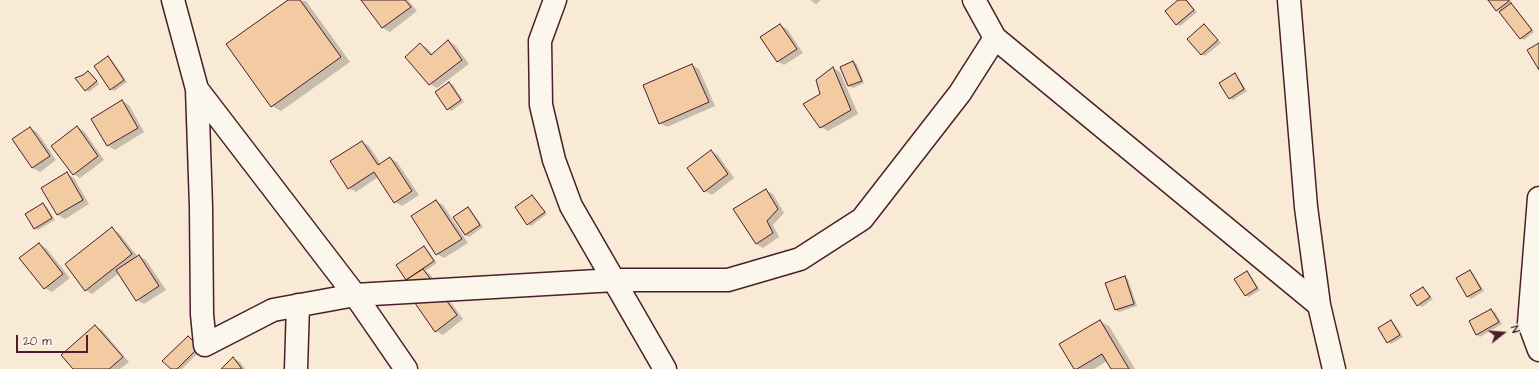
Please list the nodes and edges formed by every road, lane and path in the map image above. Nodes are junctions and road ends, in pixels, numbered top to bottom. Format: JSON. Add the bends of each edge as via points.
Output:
{"nodes":[{"id":1,"x":173,"y":0,"type":"edge"},
{"id":2,"x":555,"y":0,"type":"edge"},
{"id":3,"x":974,"y":0,"type":"edge"},
{"id":4,"x":1289,"y":0,"type":"edge"},
{"id":5,"x":995,"y":38,"type":"junction"},
{"id":6,"x":197,"y":89,"type":"junction"},
{"id":7,"x":1539,"y":198,"type":"edge"},
{"id":8,"x":615,"y":280,"type":"junction"},
{"id":9,"x":356,"y":295,"type":"junction"},
{"id":10,"x":298,"y":305,"type":"junction"},
{"id":11,"x":1319,"y":305,"type":"junction"},
{"id":12,"x":1539,"y":350,"type":"edge"},
{"id":13,"x":296,"y":369,"type":"edge"},
{"id":14,"x":406,"y":369,"type":"edge"},
{"id":15,"x":665,"y":369,"type":"edge"},
{"id":16,"x":1334,"y":369,"type":"edge"}],
"edges":[{"from":1,"to":6,"type":"street"},
{"from":2,"to":8,"type":"street","via":[[540,41],[541,105],[554,160],[571,206]]},
{"from":3,"to":5,"type":"street"},
{"from":4,"to":11,"type":"street","via":[[1306,207]]},
{"from":5,"to":8,"type":"street","via":[[960,93],[862,219],[844,231],[800,259],[728,280]]},
{"from":5,"to":11,"type":"street"},
{"from":6,"to":9,"type":"street"},
{"from":6,"to":10,"type":"street","via":[[202,314],[205,345],[273,310]]},
{"from":7,"to":12,"type":"street","via":[[1529,323]]},
{"from":8,"to":9,"type":"street"},
{"from":8,"to":15,"type":"street"},
{"from":9,"to":10,"type":"street"},
{"from":9,"to":14,"type":"street"},
{"from":10,"to":13,"type":"street"},
{"from":11,"to":16,"type":"street"}]}
